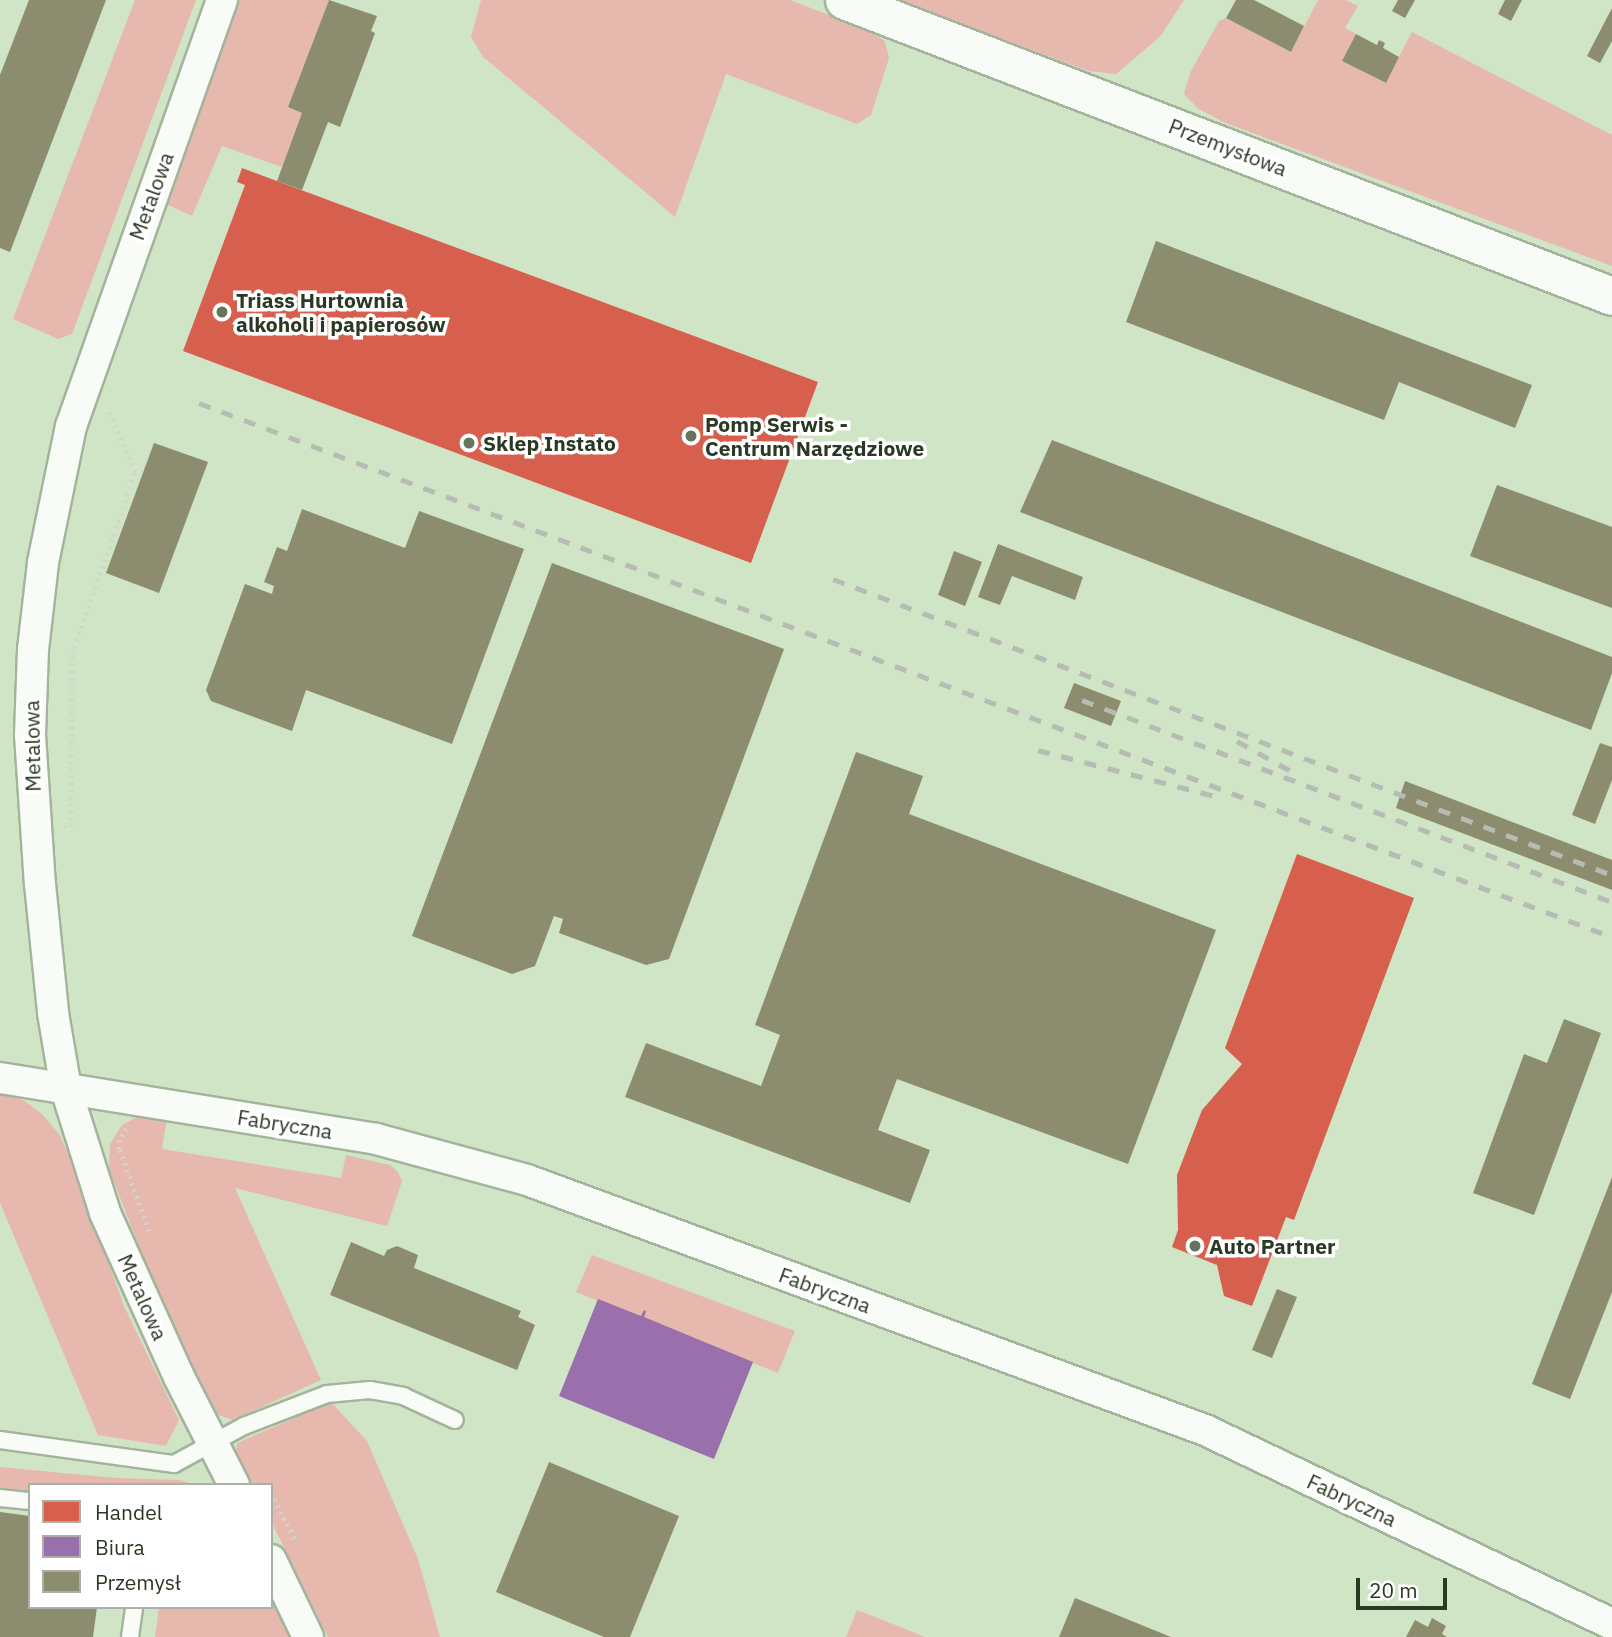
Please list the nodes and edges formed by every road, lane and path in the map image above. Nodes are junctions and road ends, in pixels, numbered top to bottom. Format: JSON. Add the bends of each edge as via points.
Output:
{"nodes":[{"id":1,"x":222,"y":0,"type":"edge"},
{"id":2,"x":844,"y":0,"type":"edge"},
{"id":3,"x":1612,"y":296,"type":"edge"},
{"id":4,"x":105,"y":403,"type":"dead end"},
{"id":5,"x":35,"y":829,"type":"junction"},
{"id":6,"x":0,"y":1078,"type":"edge"},
{"id":7,"x":66,"y":1089,"type":"junction"},
{"id":8,"x":159,"y":1104,"type":"junction"},
{"id":9,"x":153,"y":1240,"type":"dead end"},
{"id":10,"x":454,"y":1420,"type":"dead end"},
{"id":11,"x":0,"y":1440,"type":"edge"},
{"id":12,"x":213,"y":1442,"type":"junction"},
{"id":13,"x":233,"y":1483,"type":"edge"},
{"id":14,"x":0,"y":1498,"type":"edge"},
{"id":15,"x":28,"y":1501,"type":"edge"},
{"id":16,"x":273,"y":1564,"type":"edge"},
{"id":17,"x":134,"y":1609,"type":"edge"},
{"id":18,"x":1612,"y":1624,"type":"edge"},
{"id":19,"x":130,"y":1637,"type":"edge"},
{"id":20,"x":309,"y":1637,"type":"edge"}],
"edges":[{"from":1,"to":5,"type":"street","name":"Metalowa","via":[[71,426],[43,563],[33,649],[30,735]]},
{"from":2,"to":3,"type":"street","name":"Przemysłowa"},
{"from":4,"to":5,"type":"path","via":[[135,472],[72,654],[71,827]]},
{"from":5,"to":7,"type":"street","name":"Metalowa","via":[[53,1013]]},
{"from":6,"to":7,"type":"street","name":"Fabryczna"},
{"from":7,"to":8,"type":"street","name":"Fabryczna"},
{"from":7,"to":12,"type":"street","name":"Metalowa","via":[[105,1213]]},
{"from":8,"to":9,"type":"path","via":[[156,1120],[141,1117],[119,1140]]},
{"from":8,"to":18,"type":"street","name":"Fabryczna","via":[[376,1139],[527,1180],[1205,1430]]},
{"from":10,"to":12,"type":"lane","via":[[403,1396],[370,1390],[327,1394]]},
{"from":11,"to":12,"type":"lane","via":[[174,1464]]},
{"from":12,"to":13,"type":"street","name":"Metalowa"},
{"from":14,"to":15,"type":"lane"},
{"from":16,"to":20,"type":"street"},
{"from":17,"to":19,"type":"lane"}]}
